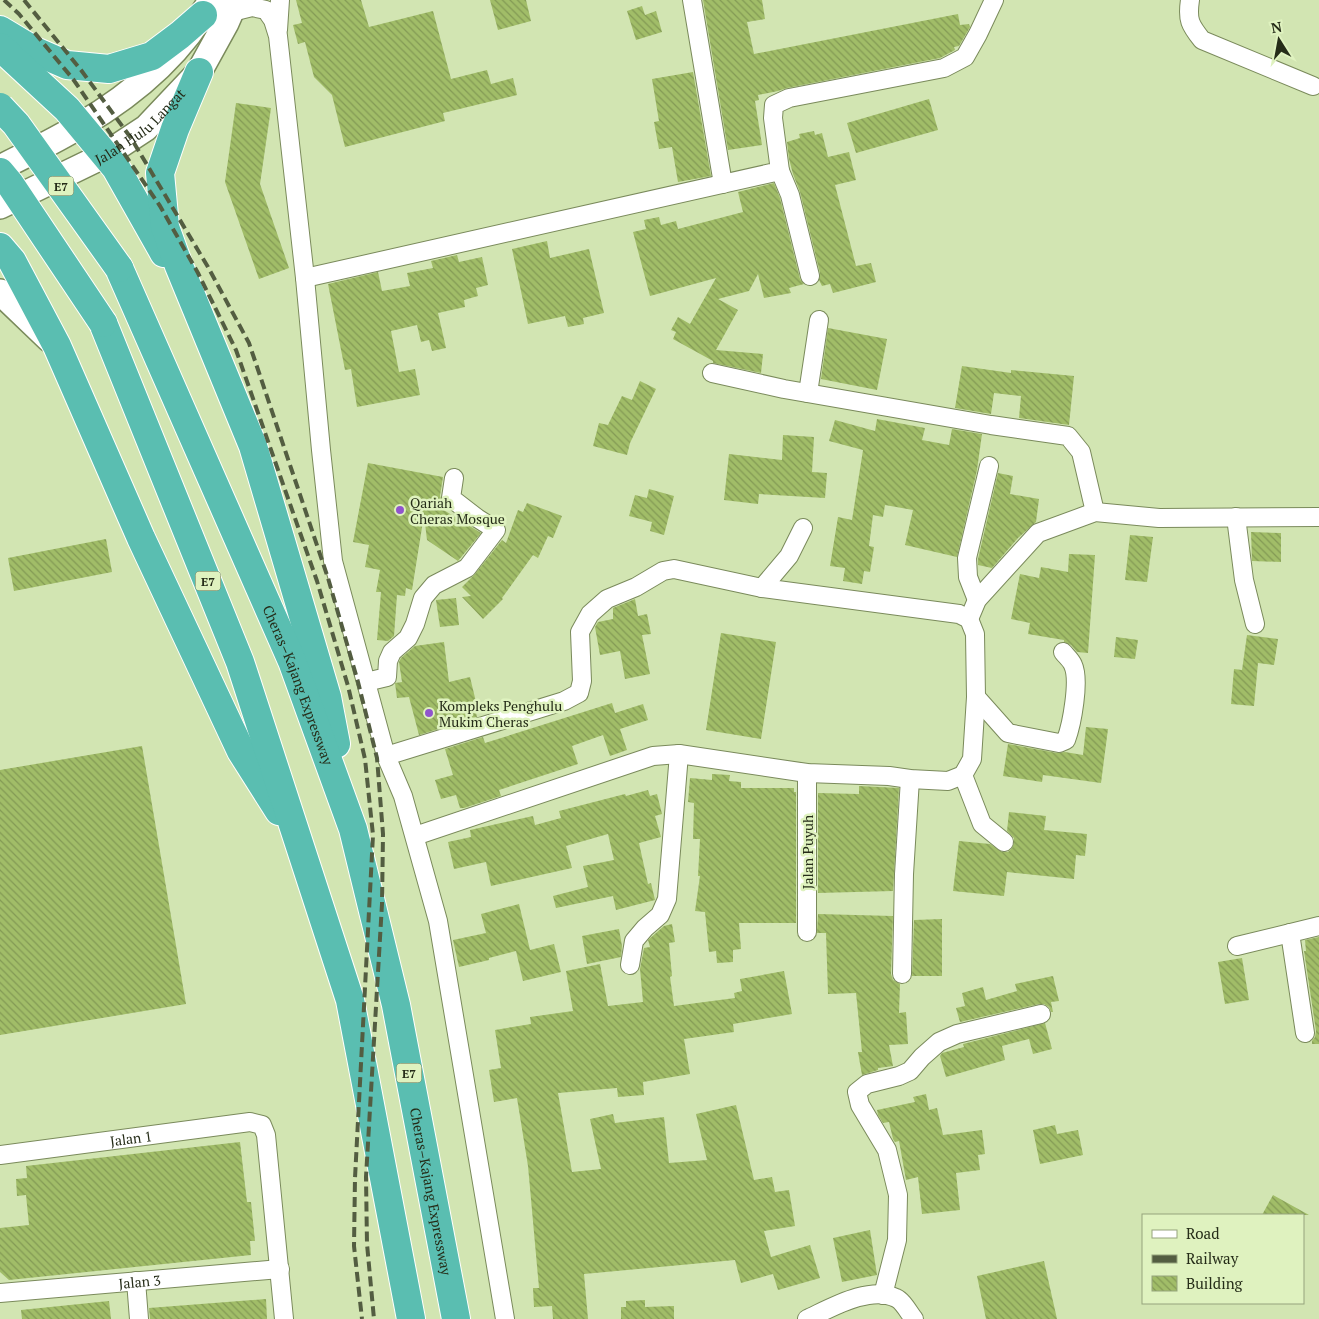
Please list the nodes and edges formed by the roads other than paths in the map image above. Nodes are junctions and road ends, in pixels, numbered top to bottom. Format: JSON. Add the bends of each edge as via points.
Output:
{"nodes":[{"id":1,"x":236,"y":0,"type":"edge"},
{"id":2,"x":280,"y":0,"type":"edge"},
{"id":3,"x":692,"y":0,"type":"edge"},
{"id":4,"x":994,"y":0,"type":"edge"},
{"id":5,"x":1190,"y":0,"type":"edge"},
{"id":6,"x":213,"y":13,"type":"edge"},
{"id":7,"x":0,"y":30,"type":"edge"},
{"id":8,"x":278,"y":36,"type":"junction"},
{"id":9,"x":0,"y":47,"type":"edge"},
{"id":10,"x":199,"y":72,"type":"junction"},
{"id":11,"x":1313,"y":86,"type":"dead end"},
{"id":12,"x":0,"y":107,"type":"edge"},
{"id":13,"x":81,"y":126,"type":"junction"},
{"id":14,"x":105,"y":155,"type":"junction"},
{"id":15,"x":0,"y":168,"type":"edge"},
{"id":16,"x":780,"y":171,"type":"junction"},
{"id":17,"x":0,"y":172,"type":"edge"},
{"id":18,"x":723,"y":184,"type":"junction"},
{"id":19,"x":0,"y":206,"type":"edge"},
{"id":20,"x":0,"y":247,"type":"edge"},
{"id":21,"x":810,"y":276,"type":"dead end"},
{"id":22,"x":305,"y":278,"type":"junction"},
{"id":23,"x":0,"y":292,"type":"edge"},
{"id":24,"x":199,"y":314,"type":"junction"},
{"id":25,"x":819,"y":320,"type":"dead end"},
{"id":26,"x":57,"y":346,"type":"junction"},
{"id":27,"x":712,"y":373,"type":"dead end"},
{"id":28,"x":808,"y":393,"type":"junction"},
{"id":29,"x":988,"y":466,"type":"dead end"},
{"id":30,"x":454,"y":478,"type":"dead end"},
{"id":31,"x":1095,"y":512,"type":"junction"},
{"id":32,"x":1236,"y":517,"type":"junction"},
{"id":33,"x":1319,"y":517,"type":"edge"},
{"id":34,"x":803,"y":528,"type":"dead end"},
{"id":35,"x":762,"y":588,"type":"junction"},
{"id":36,"x":977,"y":600,"type":"junction"},
{"id":37,"x":969,"y":619,"type":"junction"},
{"id":38,"x":1254,"y":624,"type":"dead end"},
{"id":39,"x":1063,"y":652,"type":"dead end"},
{"id":40,"x":366,"y":682,"type":"junction"},
{"id":41,"x":976,"y":696,"type":"junction"},
{"id":42,"x":679,"y":754,"type":"junction"},
{"id":43,"x":386,"y":756,"type":"junction"},
{"id":44,"x":807,"y":773,"type":"junction"},
{"id":45,"x":963,"y":775,"type":"junction"},
{"id":46,"x":910,"y":779,"type":"junction"},
{"id":47,"x":353,"y":829,"type":"junction"},
{"id":48,"x":415,"y":836,"type":"junction"},
{"id":49,"x":1004,"y":842,"type":"dead end"},
{"id":50,"x":300,"y":844,"type":"junction"},
{"id":51,"x":1319,"y":926,"type":"edge"},
{"id":52,"x":808,"y":932,"type":"dead end"},
{"id":53,"x":1290,"y":933,"type":"junction"},
{"id":54,"x":1237,"y":946,"type":"dead end"},
{"id":55,"x":630,"y":965,"type":"dead end"},
{"id":56,"x":902,"y":974,"type":"dead end"},
{"id":57,"x":1041,"y":1014,"type":"dead end"},
{"id":58,"x":1305,"y":1033,"type":"dead end"},
{"id":59,"x":0,"y":1155,"type":"edge"},
{"id":60,"x":280,"y":1269,"type":"junction"},
{"id":61,"x":136,"y":1281,"type":"junction"},
{"id":62,"x":0,"y":1294,"type":"edge"},
{"id":63,"x":883,"y":1295,"type":"junction"},
{"id":64,"x":139,"y":1319,"type":"edge"},
{"id":65,"x":284,"y":1319,"type":"edge"},
{"id":66,"x":411,"y":1319,"type":"edge"},
{"id":67,"x":456,"y":1319,"type":"edge"},
{"id":68,"x":505,"y":1319,"type":"edge"},
{"id":69,"x":807,"y":1319,"type":"edge"},
{"id":70,"x":914,"y":1319,"type":"edge"}],
"edges":[{"from":1,"to":6,"type":"main road","name":"Jalan Hulu Langat"},
{"from":2,"to":8,"type":"street"},
{"from":3,"to":18,"type":"street"},
{"from":4,"to":16,"type":"street","via":[[965,58],[944,68],[789,98],[774,106],[772,118]]},
{"from":5,"to":11,"type":"street","via":[[1190,25],[1202,40]]},
{"from":6,"to":7,"type":"highway","via":[[152,56],[108,69],[67,65]]},
{"from":6,"to":8,"type":"street","via":[[236,12],[252,7],[266,10]]},
{"from":6,"to":10,"type":"main road","name":"Jalan Hulu Langat"},
{"from":6,"to":13,"type":"main road","name":"Jalan Hulu Langat","via":[[138,87]]},
{"from":8,"to":22,"type":"street"},
{"from":9,"to":13,"type":"highway"},
{"from":10,"to":14,"type":"main road","name":"Jalan Hulu Langat","via":[[146,128]]},
{"from":10,"to":24,"type":"highway","via":[[160,173],[166,227]]},
{"from":12,"to":47,"type":"highway","name":"Cheras–Kajang Expressway","number":"E7","bridge":true,"via":[[28,140],[119,268],[292,661]]},
{"from":13,"to":14,"type":"highway"},
{"from":13,"to":15,"type":"main road","name":"Jalan Hulu Langat"},
{"from":14,"to":19,"type":"main road","name":"Jalan Hulu Langat"},
{"from":14,"to":24,"type":"highway","via":[[116,168]]},
{"from":16,"to":18,"type":"street"},
{"from":16,"to":21,"type":"street","via":[[790,194]]},
{"from":17,"to":50,"type":"highway","number":"E7","bridge":true,"via":[[103,323],[240,662]]},
{"from":18,"to":22,"type":"street"},
{"from":20,"to":26,"type":"highway","via":[[12,261]]},
{"from":22,"to":40,"type":"street","via":[[333,561]]},
{"from":23,"to":26,"type":"main road"},
{"from":24,"to":47,"type":"highway","via":[[256,455],[327,696]]},
{"from":25,"to":28,"type":"street"},
{"from":26,"to":50,"type":"highway","via":[[137,529],[241,752]]},
{"from":27,"to":28,"type":"street"},
{"from":28,"to":31,"type":"street","via":[[1068,436],[1081,452]]},
{"from":29,"to":36,"type":"street","via":[[967,558],[968,577]]},
{"from":30,"to":40,"type":"street","via":[[451,498],[496,530],[467,568],[434,585],[423,598],[408,638],[392,652],[387,678]]},
{"from":31,"to":32,"type":"street","via":[[1159,518]]},
{"from":31,"to":36,"type":"street","via":[[1038,533]]},
{"from":32,"to":33,"type":"street"},
{"from":32,"to":38,"type":"street","via":[[1244,580]]},
{"from":34,"to":35,"type":"street","via":[[789,556]]},
{"from":35,"to":37,"type":"street","via":[[959,614]]},
{"from":35,"to":43,"type":"street","via":[[674,569],[663,572],[607,599],[590,614],[580,632],[582,681],[579,693],[564,701]]},
{"from":36,"to":37,"type":"street"},
{"from":37,"to":41,"type":"street","via":[[975,634]]},
{"from":39,"to":41,"type":"street","via":[[1073,665],[1076,679],[1066,740],[1059,743],[1008,733]]},
{"from":40,"to":43,"type":"street"},
{"from":41,"to":45,"type":"street","via":[[972,759]]},
{"from":42,"to":44,"type":"street"},
{"from":42,"to":48,"type":"street","via":[[653,756]]},
{"from":42,"to":55,"type":"street","via":[[667,899],[660,915],[634,941]]},
{"from":43,"to":48,"type":"street"},
{"from":44,"to":46,"type":"street"},
{"from":44,"to":52,"type":"street","name":"Jalan Puyuh"},
{"from":45,"to":46,"type":"street","via":[[948,781]]},
{"from":45,"to":49,"type":"street","via":[[982,824]]},
{"from":46,"to":56,"type":"street"},
{"from":47,"to":67,"type":"highway","name":"Cheras–Kajang Expressway","number":"E7","via":[[396,1005]]},
{"from":48,"to":68,"type":"street","via":[[438,921]]},
{"from":50,"to":66,"type":"highway","number":"E7","via":[[350,1000]]},
{"from":51,"to":53,"type":"street"},
{"from":53,"to":54,"type":"street"},
{"from":53,"to":58,"type":"street"},
{"from":57,"to":63,"type":"street","via":[[957,1034],[939,1042],[910,1070],[867,1084],[857,1092],[860,1105],[887,1150],[898,1195],[897,1240]]},
{"from":59,"to":60,"type":"street","name":"Jalan 1","via":[[250,1122],[262,1125],[266,1135]]},
{"from":60,"to":61,"type":"street","name":"Jalan 3"},
{"from":60,"to":65,"type":"street"},
{"from":61,"to":62,"type":"street","name":"Jalan 3"},
{"from":61,"to":64,"type":"street"},
{"from":63,"to":69,"type":"street","via":[[855,1297]]},
{"from":63,"to":70,"type":"street","via":[[898,1298]]}]}
